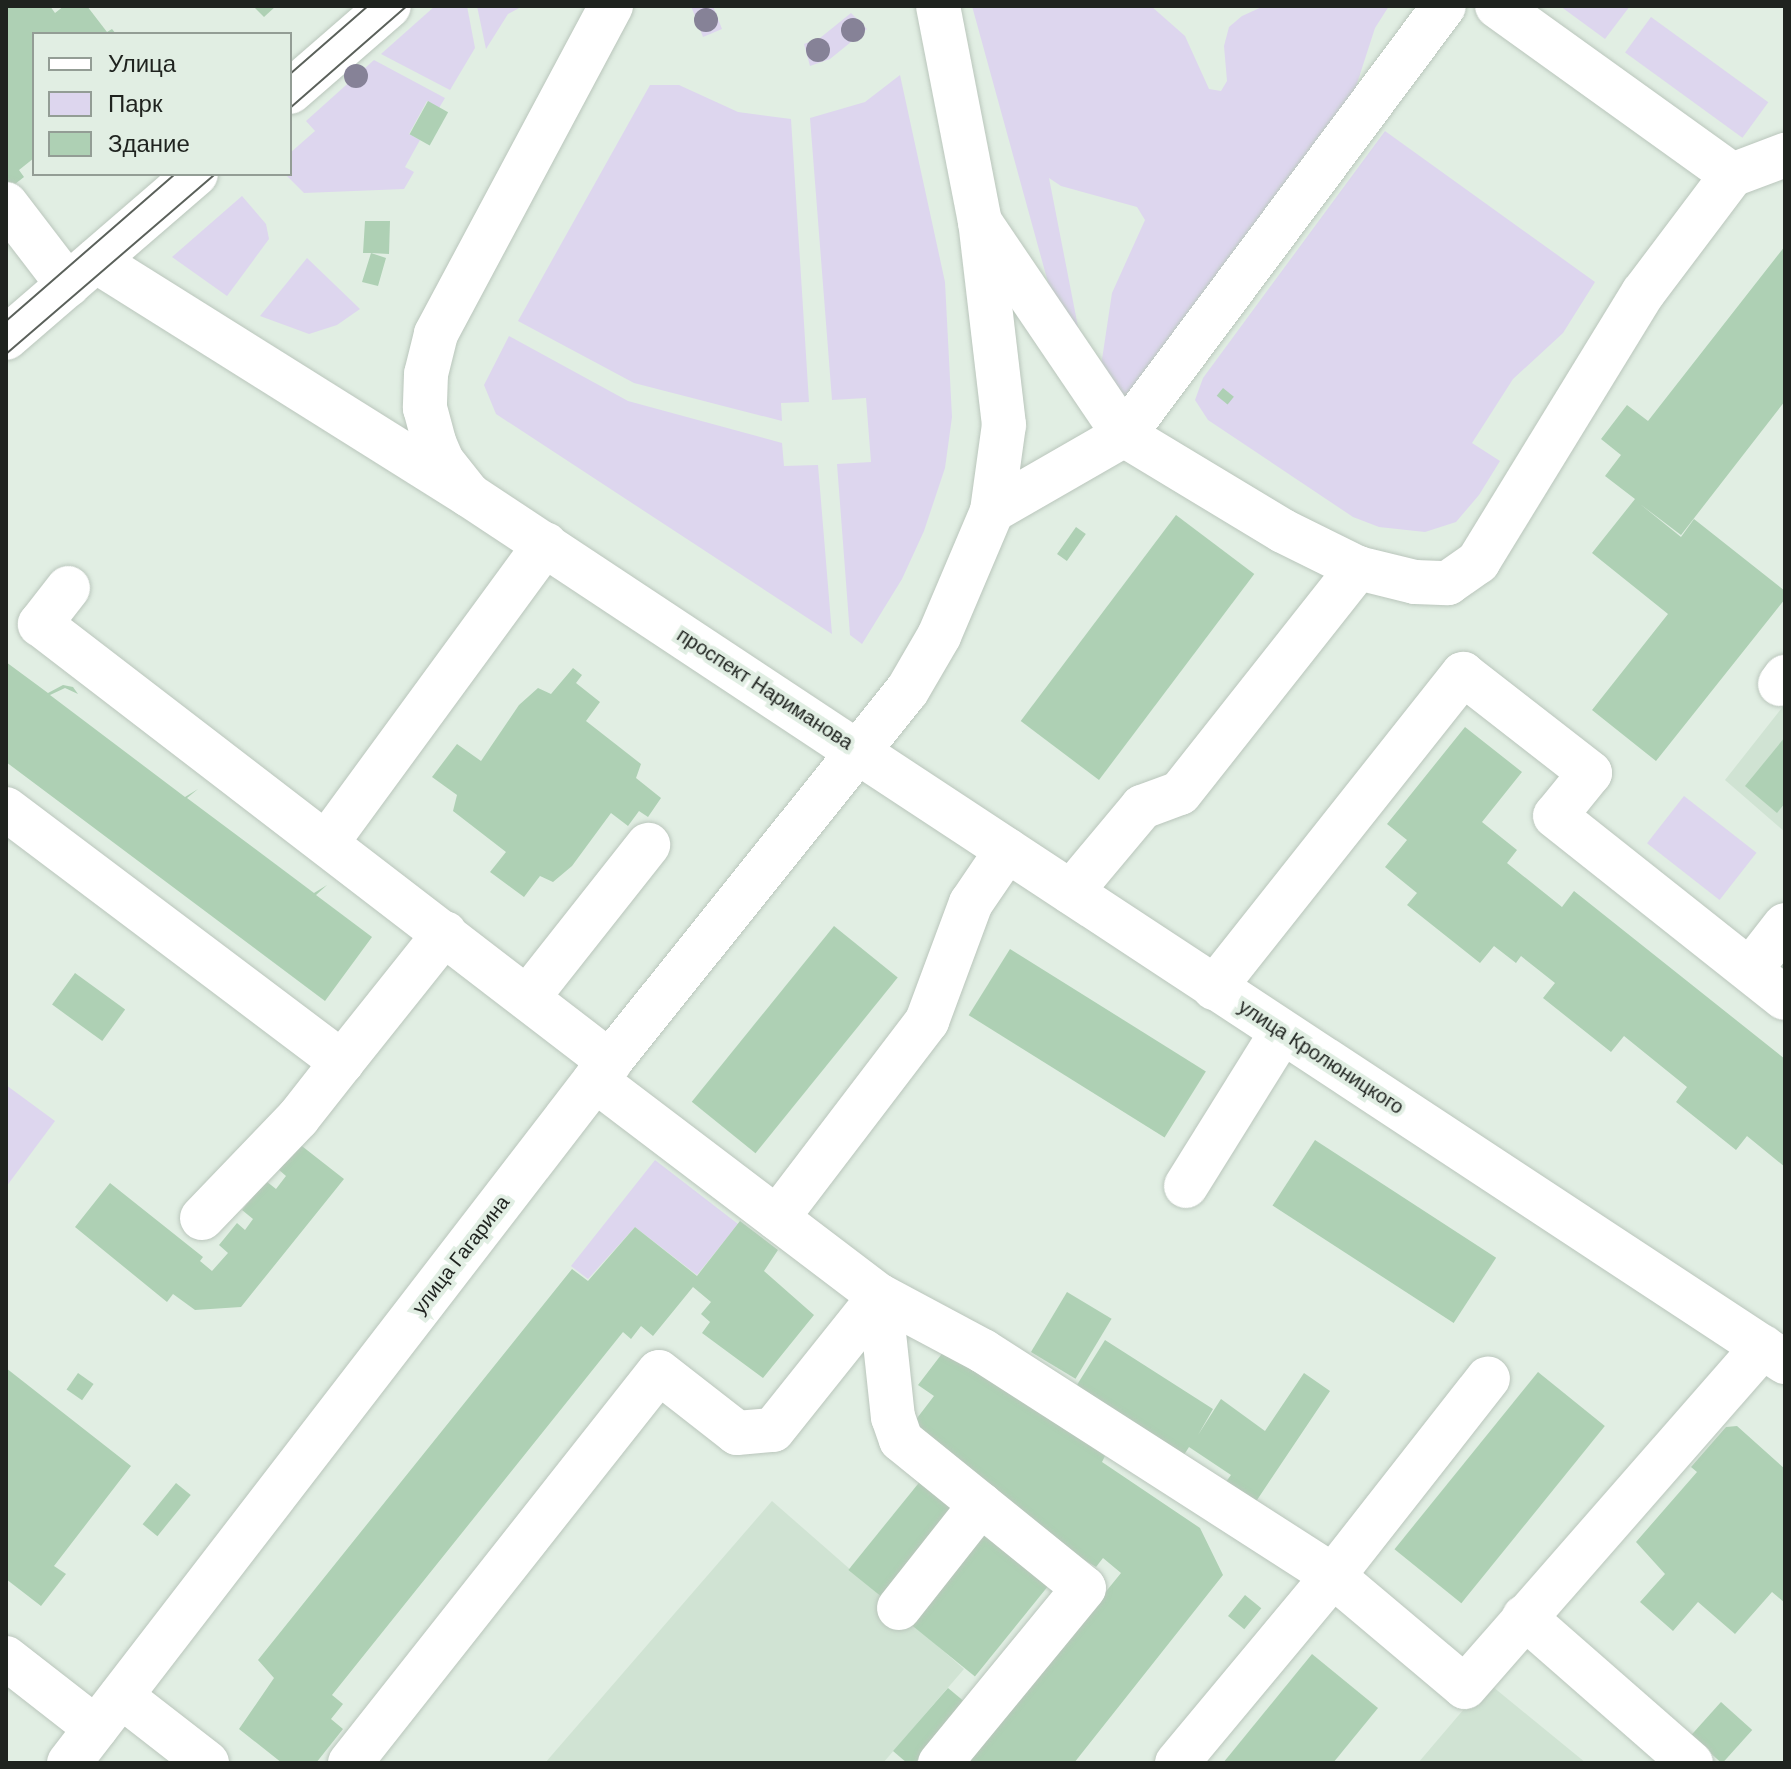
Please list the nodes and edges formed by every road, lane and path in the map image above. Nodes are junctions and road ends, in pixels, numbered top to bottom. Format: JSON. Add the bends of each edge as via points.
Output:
{"nodes":[{"id":1,"x":389,"y":6,"type":"edge"},
{"id":2,"x":611,"y":6,"type":"edge"},
{"id":3,"x":938,"y":6,"type":"edge"},
{"id":4,"x":1444,"y":6,"type":"edge"},
{"id":5,"x":1497,"y":6,"type":"edge"},
{"id":6,"x":292,"y":90,"type":"edge"},
{"id":7,"x":1785,"y":155,"type":"edge"},
{"id":8,"x":1732,"y":175,"type":"junction"},
{"id":9,"x":194,"y":176,"type":"edge"},
{"id":10,"x":6,"y":204,"type":"edge"},
{"id":11,"x":980,"y":222,"type":"junction"},
{"id":12,"x":82,"y":273,"type":"junction"},
{"id":13,"x":7,"y":336,"type":"edge"},
{"id":14,"x":1124,"y":435,"type":"junction"},
{"id":15,"x":469,"y":495,"type":"junction"},
{"id":16,"x":992,"y":511,"type":"junction"},
{"id":17,"x":545,"y":544,"type":"junction"},
{"id":18,"x":1358,"y":568,"type":"junction"},
{"id":19,"x":68,"y":588,"type":"dead end"},
{"id":20,"x":858,"y":752,"type":"junction"},
{"id":21,"x":6,"y":809,"type":"edge"},
{"id":22,"x":328,"y":841,"type":"junction"},
{"id":23,"x":648,"y":845,"type":"dead end"},
{"id":24,"x":1007,"y":850,"type":"junction"},
{"id":25,"x":1071,"y":892,"type":"junction"},
{"id":26,"x":1785,"y":925,"type":"edge"},
{"id":27,"x":445,"y":933,"type":"junction"},
{"id":28,"x":1750,"y":970,"type":"junction"},
{"id":29,"x":1214,"y":988,"type":"junction"},
{"id":30,"x":528,"y":997,"type":"junction"},
{"id":31,"x":1785,"y":998,"type":"edge"},
{"id":32,"x":1282,"y":1032,"type":"junction"},
{"id":33,"x":342,"y":1062,"type":"junction"},
{"id":34,"x":603,"y":1071,"type":"junction"},
{"id":35,"x":1186,"y":1186,"type":"dead end"},
{"id":36,"x":202,"y":1218,"type":"dead end"},
{"id":37,"x":777,"y":1218,"type":"junction"},
{"id":38,"x":880,"y":1296,"type":"junction"},
{"id":39,"x":1777,"y":1351,"type":"edge"},
{"id":40,"x":1488,"y":1378,"type":"dead end"},
{"id":41,"x":981,"y":1504,"type":"junction"},
{"id":42,"x":1333,"y":1576,"type":"junction"},
{"id":43,"x":899,"y":1608,"type":"dead end"},
{"id":44,"x":1524,"y":1617,"type":"junction"},
{"id":45,"x":6,"y":1658,"type":"edge"},
{"id":46,"x":108,"y":1712,"type":"junction"},
{"id":47,"x":69,"y":1763,"type":"edge"},
{"id":48,"x":207,"y":1763,"type":"edge"},
{"id":49,"x":350,"y":1763,"type":"edge"},
{"id":50,"x":940,"y":1763,"type":"edge"},
{"id":51,"x":1177,"y":1763,"type":"edge"},
{"id":52,"x":1691,"y":1763,"type":"edge"}],
"edges":[{"from":1,"to":6,"type":"main road"},
{"from":2,"to":15,"type":"main road","name":"проспект Нариманова","via":[[436,334],[426,374],[425,408],[442,461]]},
{"from":3,"to":11,"type":"main road","name":"проспект Нариманова"},
{"from":4,"to":14,"type":"main road"},
{"from":5,"to":8,"type":"main road"},
{"from":7,"to":8,"type":"main road"},
{"from":8,"to":18,"type":"main road","via":[[1643,293],[1478,562],[1448,583],[1415,582]]},
{"from":9,"to":12,"type":"main road"},
{"from":10,"to":12,"type":"main road"},
{"from":11,"to":14,"type":"main road"},
{"from":11,"to":16,"type":"main road","name":"проспект Нариманова","via":[[1004,425]]},
{"from":12,"to":13,"type":"main road"},
{"from":12,"to":15,"type":"main road"},
{"from":14,"to":16,"type":"main road"},
{"from":14,"to":18,"type":"main road","via":[[1283,531]]},
{"from":15,"to":17,"type":"main road","name":"проспект Нариманова"},
{"from":16,"to":20,"type":"main road","name":"проспект Нариманова","via":[[924,664]]},
{"from":17,"to":20,"type":"main road","name":"проспект Нариманова"},
{"from":17,"to":22,"type":"main road"},
{"from":18,"to":25,"type":"main road","via":[[1180,793],[1142,807]]},
{"from":19,"to":22,"type":"main road","via":[[40,624]]},
{"from":20,"to":24,"type":"main road","name":"улица Кролюницкого"},
{"from":20,"to":34,"type":"main road","name":"улица Гагарина"},
{"from":21,"to":33,"type":"main road"},
{"from":22,"to":27,"type":"main road"},
{"from":23,"to":30,"type":"main road"},
{"from":24,"to":25,"type":"main road","name":"улица Кролюницкого"},
{"from":24,"to":37,"type":"main road","via":[[971,903],[927,1021]]},
{"from":25,"to":29,"type":"main road","name":"улица Кролюницкого"},
{"from":26,"to":28,"type":"main road"},
{"from":27,"to":30,"type":"main road"},
{"from":27,"to":33,"type":"main road"},
{"from":28,"to":29,"type":"main road","via":[[1555,816],[1590,773],[1463,674]]},
{"from":28,"to":31,"type":"main road"},
{"from":29,"to":32,"type":"main road","name":"улица Кролюницкого"},
{"from":30,"to":34,"type":"main road"},
{"from":32,"to":35,"type":"main road"},
{"from":32,"to":39,"type":"main road","name":"улица Кролюницкого"},
{"from":33,"to":36,"type":"main road","via":[[298,1118]]},
{"from":34,"to":37,"type":"main road"},
{"from":34,"to":46,"type":"main road","name":"улица Гагарина"},
{"from":37,"to":38,"type":"main road"},
{"from":38,"to":41,"type":"main road","via":[[893,1417],[901,1440]]},
{"from":38,"to":42,"type":"main road","via":[[983,1351]]},
{"from":38,"to":49,"type":"main road","via":[[773,1430],[737,1433],[659,1372]]},
{"from":39,"to":44,"type":"main road"},
{"from":40,"to":42,"type":"main road"},
{"from":41,"to":43,"type":"main road"},
{"from":41,"to":50,"type":"main road","via":[[1084,1588]]},
{"from":42,"to":44,"type":"main road","via":[[1465,1687]]},
{"from":42,"to":51,"type":"main road"},
{"from":44,"to":52,"type":"main road"},
{"from":45,"to":46,"type":"main road"},
{"from":46,"to":47,"type":"main road","name":"улица Гагарина"},
{"from":46,"to":48,"type":"main road"}]}
